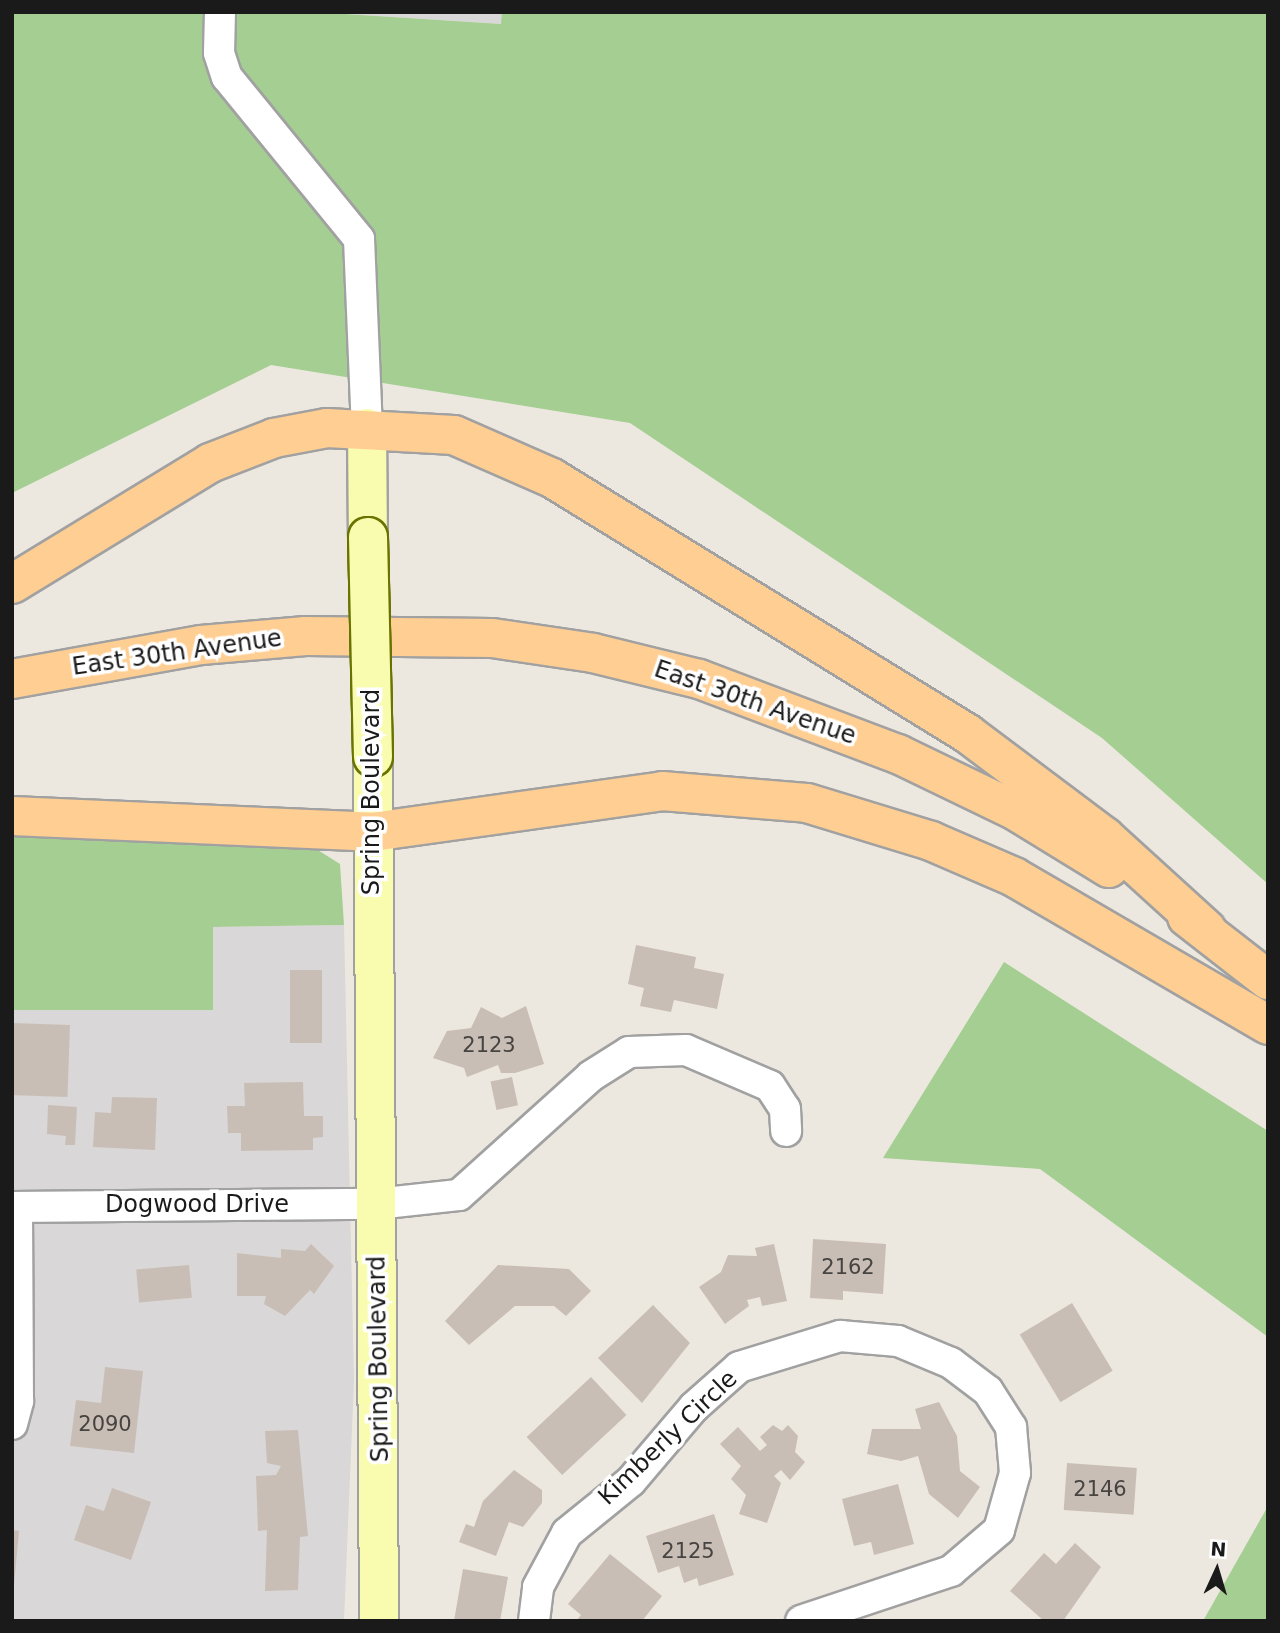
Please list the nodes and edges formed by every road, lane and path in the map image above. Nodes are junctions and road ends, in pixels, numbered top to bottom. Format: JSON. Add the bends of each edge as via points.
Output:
{"nodes":[{"id":1,"x":220,"y":12,"type":"edge"},
{"id":2,"x":367,"y":428,"type":"junction"},
{"id":3,"x":12,"y":584,"type":"edge"},
{"id":4,"x":12,"y":679,"type":"edge"},
{"id":5,"x":12,"y":816,"type":"edge"},
{"id":6,"x":372,"y":832,"type":"junction"},
{"id":7,"x":1206,"y":929,"type":"junction"},
{"id":8,"x":1268,"y":980,"type":"edge"},
{"id":9,"x":1268,"y":1025,"type":"edge"},
{"id":10,"x":786,"y":1131,"type":"dead end"},
{"id":11,"x":376,"y":1204,"type":"junction"},
{"id":12,"x":15,"y":1207,"type":"edge"},
{"id":13,"x":12,"y":1424,"type":"edge"},
{"id":14,"x":379,"y":1621,"type":"edge"},
{"id":15,"x":534,"y":1621,"type":"edge"},
{"id":16,"x":801,"y":1621,"type":"edge"}],
"edges":[{"from":1,"to":2,"type":"street","name":"Spring Boulevard","via":[[219,53],[227,77],[359,239]]},
{"from":2,"to":3,"type":"main road","via":[[274,438],[210,463]]},
{"from":2,"to":6,"type":"street","name":"Spring Boulevard","bridge":true},
{"from":2,"to":7,"type":"main road","via":[[454,435],[552,478],[968,734],[1105,837]]},
{"from":4,"to":7,"type":"main road","name":"East 30th Avenue","via":[[201,645],[269,639],[492,638],[593,653],[699,680],[898,754],[1016,811]]},
{"from":5,"to":6,"type":"main road"},
{"from":6,"to":9,"type":"main road","via":[[583,797],[662,791],[807,803],[931,841],[1014,877]]},
{"from":6,"to":11,"type":"street","name":"Spring Boulevard"},
{"from":7,"to":8,"type":"main road","name":"East 30th Avenue"},
{"from":10,"to":11,"type":"street","name":"Dogwood Drive","via":[[785,1109],[770,1086],[686,1050],[629,1052],[592,1076],[459,1195]]},
{"from":11,"to":12,"type":"street","name":"Dogwood Drive"},
{"from":11,"to":14,"type":"street","name":"Spring Boulevard"},
{"from":12,"to":13,"type":"street","name":"Dogwood Drive","via":[[18,1401]]},
{"from":15,"to":16,"type":"street","name":"Kimberly Circle","via":[[538,1587],[566,1533],[631,1481],[694,1407],[739,1367],[840,1336],[898,1341],[951,1363],[988,1391],[1011,1427],[1015,1472],[999,1530],[951,1571]]}]}
